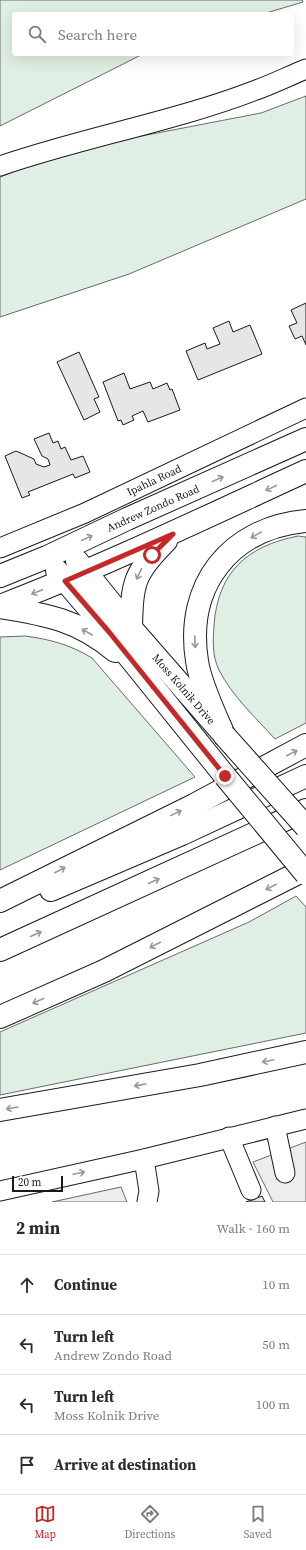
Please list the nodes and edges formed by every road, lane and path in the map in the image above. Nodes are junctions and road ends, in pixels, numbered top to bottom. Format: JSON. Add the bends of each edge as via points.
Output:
{"nodes":[{"id":1,"x":306,"y":69,"type":"edge"},
{"id":2,"x":0,"y":166,"type":"edge"},
{"id":3,"x":306,"y":408,"type":"edge"},
{"id":4,"x":306,"y":439,"type":"edge"},
{"id":5,"x":306,"y":471,"type":"edge"},
{"id":6,"x":306,"y":521,"type":"edge"},
{"id":7,"x":173,"y":534,"type":"junction"},
{"id":8,"x":0,"y":548,"type":"edge"},
{"id":9,"x":66,"y":548,"type":"junction"},
{"id":10,"x":46,"y":557,"type":"junction"},
{"id":11,"x":87,"y":572,"type":"junction"},
{"id":12,"x":0,"y":576,"type":"edge"},
{"id":13,"x":65,"y":581,"type":"junction"},
{"id":14,"x":0,"y":607,"type":"edge"},
{"id":15,"x":131,"y":628,"type":"junction"},
{"id":16,"x":150,"y":683,"type":"junction"},
{"id":17,"x":209,"y":711,"type":"junction"},
{"id":18,"x":306,"y":745,"type":"edge"},
{"id":19,"x":306,"y":776,"type":"edge"},
{"id":20,"x":306,"y":810,"type":"edge"},
{"id":21,"x":306,"y":826,"type":"edge"},
{"id":22,"x":306,"y":869,"type":"edge"},
{"id":23,"x":306,"y":874,"type":"edge"},
{"id":24,"x":0,"y":901,"type":"edge"},
{"id":25,"x":0,"y":912,"type":"edge"},
{"id":26,"x":0,"y":950,"type":"edge"},
{"id":27,"x":0,"y":1018,"type":"edge"},
{"id":28,"x":306,"y":1052,"type":"edge"},
{"id":29,"x":0,"y":1110,"type":"edge"},
{"id":30,"x":306,"y":1118,"type":"edge"},
{"id":31,"x":275,"y":1126,"type":"junction"},
{"id":32,"x":229,"y":1137,"type":"junction"},
{"id":33,"x":144,"y":1159,"type":"junction"},
{"id":34,"x":285,"y":1173,"type":"dead end"},
{"id":35,"x":251,"y":1190,"type":"dead end"},
{"id":36,"x":0,"y":1191,"type":"edge"},
{"id":37,"x":147,"y":1202,"type":"edge"}],
"edges":[{"from":1,"to":2,"type":"street","via":[[223,102],[69,144]]},
{"from":3,"to":8,"type":"street","name":"Ipahla Road","via":[[85,513]]},
{"from":9,"to":4,"type":"main road","name":"Andrew Zondo Road","one_way":true},
{"from":5,"to":7,"type":"main road","one_way":true},
{"from":6,"to":17,"type":"main road","name":"Moss Kolnik Drive","one_way":true,"via":[[266,529],[242,543],[224,558],[212,574],[196,616],[194,640]]},
{"from":7,"to":11,"type":"main road"},
{"from":7,"to":15,"type":"main road","one_way":true,"via":[[152,555],[136,579],[131,598]]},
{"from":9,"to":10,"type":"main road","name":"Andrew Zondo Road"},
{"from":9,"to":11,"type":"main road","name":"Moss Kolnik Drive"},
{"from":10,"to":12,"type":"main road","name":"Andrew Zondo Road"},
{"from":10,"to":13,"type":"main road","name":"Moss Kolnik Drive"},
{"from":11,"to":13,"type":"main road"},
{"from":11,"to":15,"type":"main road","name":"Moss Kolnik Drive"},
{"from":13,"to":14,"type":"main road","one_way":true},
{"from":13,"to":16,"type":"main road","name":"Moss Kolnik Drive"},
{"from":16,"to":14,"type":"main road","one_way":true,"via":[[104,642],[73,624],[44,613]]},
{"from":15,"to":17,"type":"main road","name":"Moss Kolnik Drive"},
{"from":16,"to":23,"type":"main road","name":"Moss Kolnik Drive","bridge":true},
{"from":17,"to":21,"type":"main road","name":"Moss Kolnik Drive","bridge":true,"via":[[224,735]]},
{"from":24,"to":18,"type":"main road","one_way":true,"via":[[194,805]]},
{"from":19,"to":25,"type":"main road","via":[[182,834]]},
{"from":26,"to":20,"type":"main road","one_way":true},
{"from":22,"to":27,"type":"main road","one_way":true,"via":[[104,971]]},
{"from":28,"to":29,"type":"main road","one_way":true,"via":[[200,1075]]},
{"from":30,"to":31,"type":"street"},
{"from":31,"to":32,"type":"street"},
{"from":31,"to":34,"type":"street"},
{"from":32,"to":33,"type":"street"},
{"from":32,"to":35,"type":"street"},
{"from":36,"to":33,"type":"street","one_way":true},
{"from":33,"to":37,"type":"street","via":[[149,1191]]}]}
